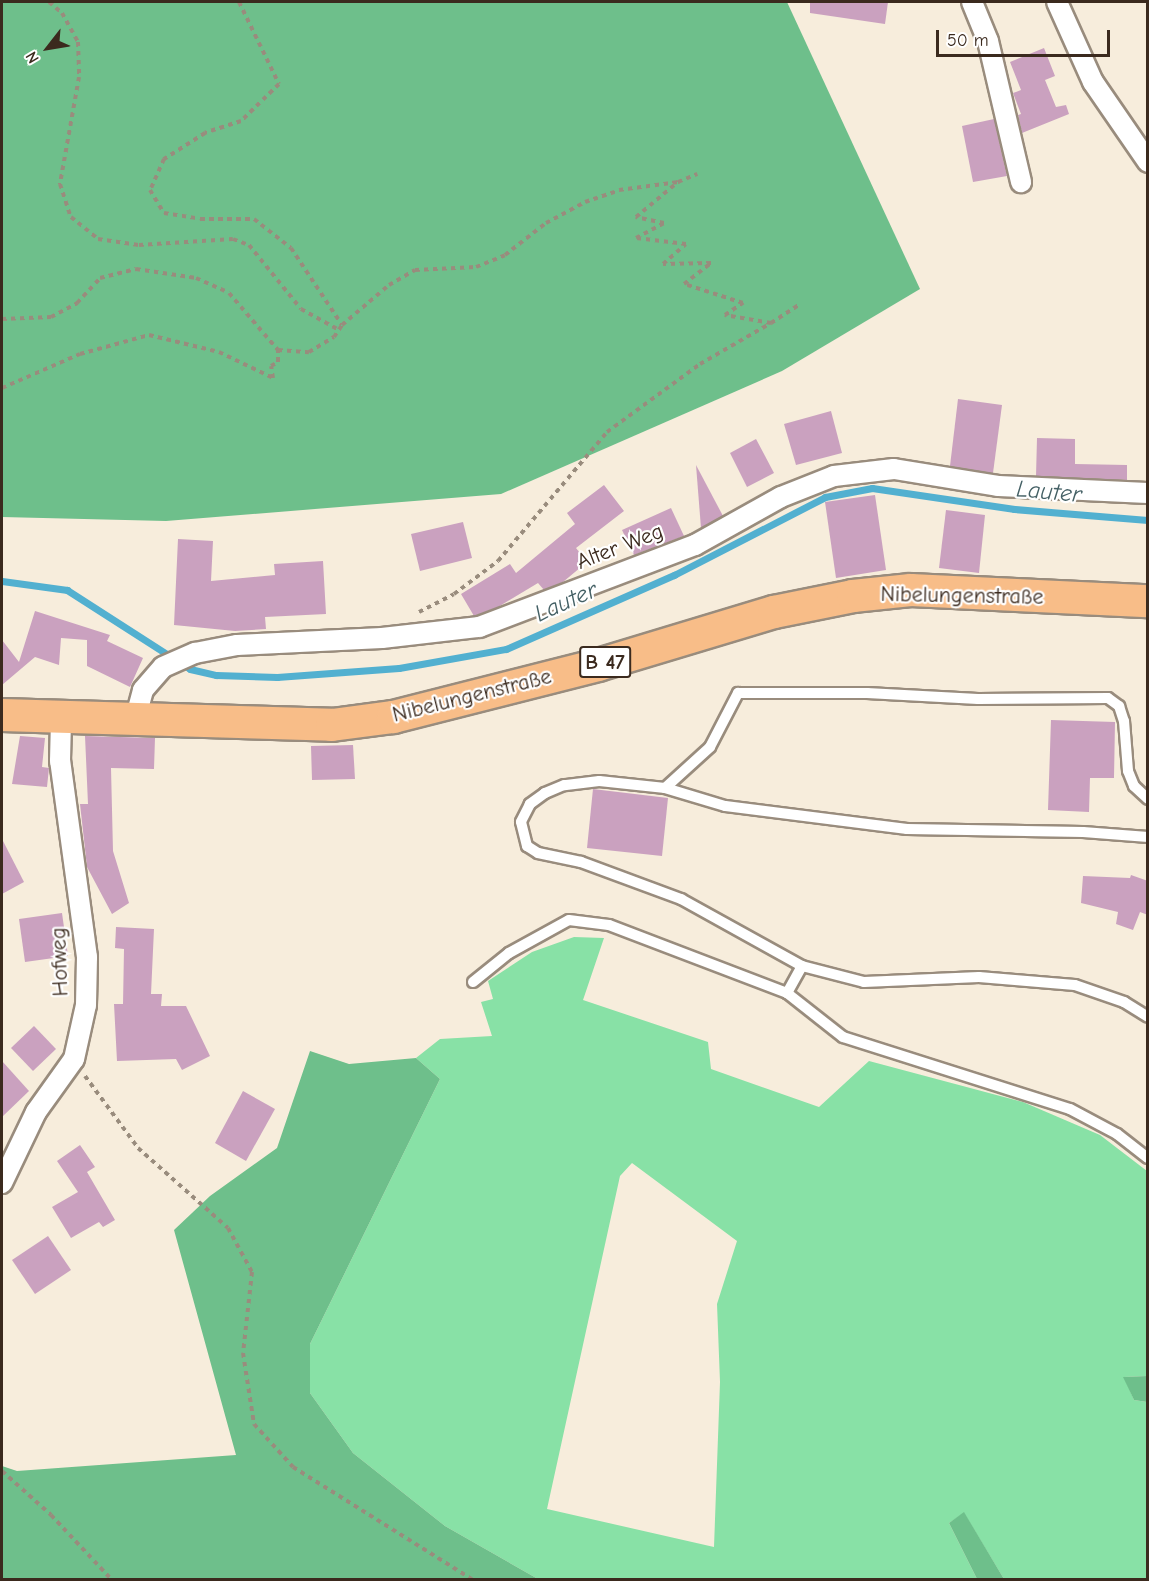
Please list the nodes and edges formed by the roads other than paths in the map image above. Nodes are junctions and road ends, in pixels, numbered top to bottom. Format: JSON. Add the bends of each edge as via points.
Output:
{"nodes":[{"id":1,"x":972,"y":2,"type":"edge"},
{"id":2,"x":1057,"y":2,"type":"edge"},
{"id":3,"x":1148,"y":162,"type":"edge"},
{"id":4,"x":1021,"y":182,"type":"dead end"},
{"id":5,"x":1148,"y":493,"type":"edge"},
{"id":6,"x":1148,"y":601,"type":"edge"},
{"id":7,"x":2,"y":715,"type":"edge"},
{"id":8,"x":61,"y":719,"type":"junction"},
{"id":9,"x":135,"y":720,"type":"junction"},
{"id":10,"x":665,"y":788,"type":"junction"},
{"id":11,"x":1148,"y":799,"type":"edge"},
{"id":12,"x":1148,"y":837,"type":"edge"},
{"id":13,"x":802,"y":966,"type":"junction"},
{"id":14,"x":473,"y":982,"type":"dead end"},
{"id":15,"x":787,"y":993,"type":"junction"},
{"id":16,"x":1148,"y":1017,"type":"edge"},
{"id":17,"x":1148,"y":1158,"type":"edge"},
{"id":18,"x":2,"y":1183,"type":"edge"}],
"edges":[{"from":1,"to":4,"type":"street","via":[[988,41]]},
{"from":2,"to":3,"type":"street","via":[[1093,82]]},
{"from":5,"to":9,"type":"street","name":"Alter Weg","via":[[998,486],[894,469],[834,476],[780,497],[695,545],[479,627],[382,638],[237,645],[195,653],[163,667],[143,690]]},
{"from":6,"to":9,"type":"main road","name":"Nibelungenstraße","number":"B 47","via":[[911,590],[853,596],[774,612],[598,665],[393,717],[332,725]]},
{"from":7,"to":8,"type":"main road","name":"Nibelungenstraße","number":"B 47"},
{"from":8,"to":9,"type":"main road","name":"Nibelungenstraße","number":"B 47"},
{"from":8,"to":18,"type":"street","name":"Hofweg","via":[[60,761],[87,957],[86,1005],[74,1059],[42,1102]]},
{"from":10,"to":11,"type":"lane","via":[[710,747],[738,693],[1108,698],[1119,706],[1124,721],[1128,771],[1134,786]]},
{"from":10,"to":12,"type":"lane","via":[[725,806],[907,829]]},
{"from":10,"to":13,"type":"lane","via":[[599,781],[564,785],[537,797],[526,809],[521,822],[523,838],[538,853],[581,862],[681,900]]},
{"from":13,"to":15,"type":"lane"},
{"from":13,"to":16,"type":"lane","via":[[864,982],[980,977],[1075,985],[1124,1002]]},
{"from":14,"to":15,"type":"lane","via":[[509,953],[569,920],[609,925]]},
{"from":15,"to":17,"type":"lane","via":[[843,1037],[1070,1109],[1117,1134]]}]}
